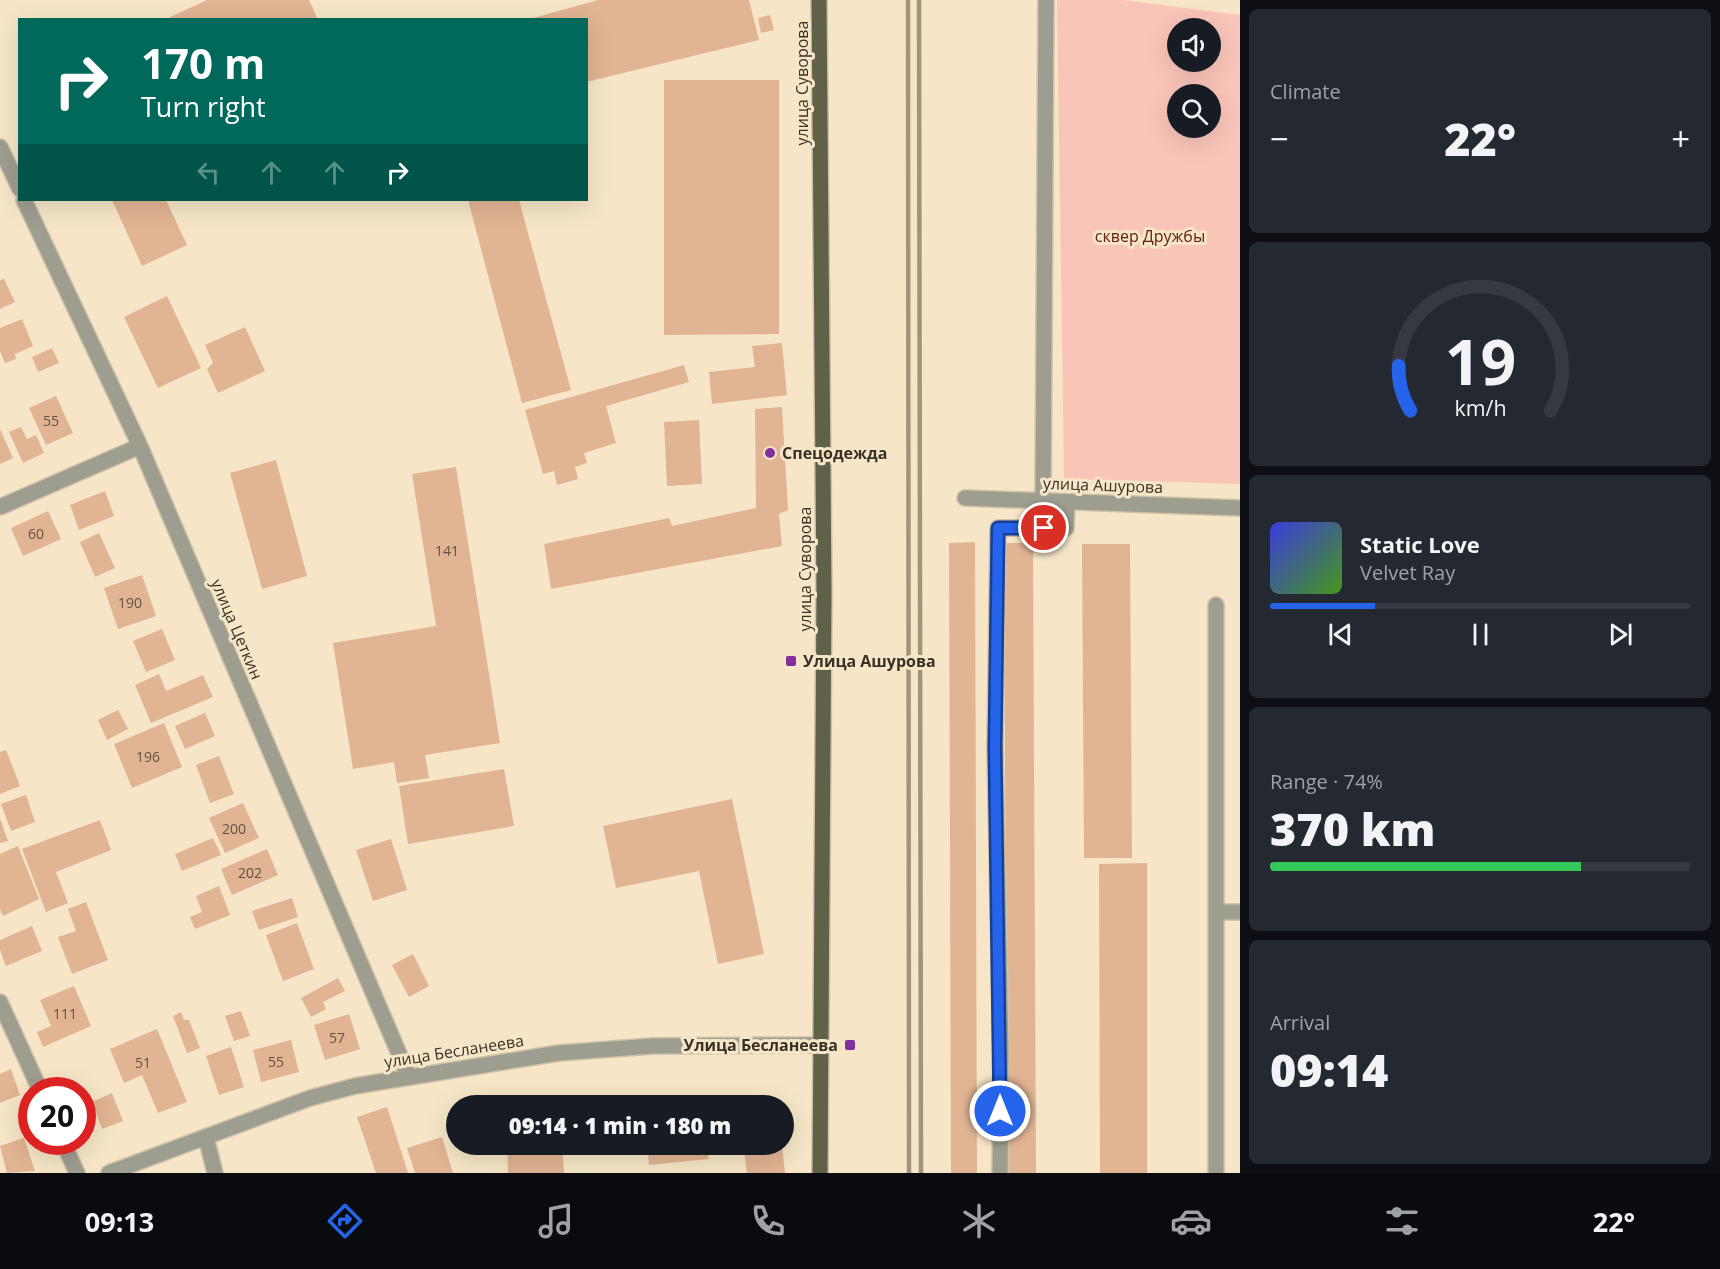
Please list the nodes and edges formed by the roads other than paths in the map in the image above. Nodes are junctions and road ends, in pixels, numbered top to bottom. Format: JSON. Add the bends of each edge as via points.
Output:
{"nodes":[{"id":1,"x":819,"y":0,"type":"edge"},
{"id":2,"x":1046,"y":0,"type":"edge"},
{"id":3,"x":0,"y":147,"type":"edge"},
{"id":4,"x":18,"y":185,"type":"edge"},
{"id":5,"x":24,"y":201,"type":"edge"},
{"id":6,"x":140,"y":446,"type":"junction"},
{"id":7,"x":965,"y":498,"type":"dead end"},
{"id":8,"x":1043,"y":502,"type":"junction"},
{"id":9,"x":1067,"y":502,"type":"junction"},
{"id":10,"x":0,"y":507,"type":"edge"},
{"id":11,"x":1240,"y":508,"type":"edge"},
{"id":12,"x":1216,"y":605,"type":"dead end"},
{"id":13,"x":1216,"y":912,"type":"junction"},
{"id":14,"x":1240,"y":912,"type":"edge"},
{"id":15,"x":0,"y":1002,"type":"edge"},
{"id":16,"x":820,"y":1045,"type":"junction"},
{"id":17,"x":34,"y":1077,"type":"edge"},
{"id":18,"x":409,"y":1077,"type":"junction"},
{"id":19,"x":206,"y":1137,"type":"junction"},
{"id":20,"x":69,"y":1155,"type":"edge"},
{"id":21,"x":77,"y":1173,"type":"edge"},
{"id":22,"x":109,"y":1173,"type":"edge"},
{"id":23,"x":215,"y":1173,"type":"edge"},
{"id":24,"x":820,"y":1173,"type":"edge"},
{"id":25,"x":1000,"y":1173,"type":"edge"},
{"id":26,"x":1216,"y":1173,"type":"edge"}],
"edges":[{"from":1,"to":16,"type":"main road","name":"улица Суворова","via":[[824,582]]},
{"from":2,"to":8,"type":"street"},
{"from":3,"to":4,"type":"street"},
{"from":5,"to":6,"type":"street","name":"улица Цеткин"},
{"from":6,"to":10,"type":"street"},
{"from":6,"to":18,"type":"street","name":"улица Цеткин"},
{"from":7,"to":8,"type":"street","name":"улица Ашурова"},
{"from":8,"to":9,"type":"street","name":"улица Ашурова"},
{"from":9,"to":11,"type":"street","name":"улица Ашурова"},
{"from":9,"to":25,"type":"street","via":[[1066,528],[998,528],[995,747]]},
{"from":12,"to":13,"type":"street"},
{"from":13,"to":14,"type":"street"},
{"from":13,"to":26,"type":"street"},
{"from":15,"to":17,"type":"street"},
{"from":16,"to":18,"type":"street","name":"улица Бесланеева","via":[[652,1046],[559,1053]]},
{"from":16,"to":24,"type":"main road","name":"улица Суворова"},
{"from":18,"to":19,"type":"street","name":"улица Бесланеева","via":[[310,1098]]},
{"from":19,"to":22,"type":"street","name":"улица Бесланеева"},
{"from":19,"to":23,"type":"street"},
{"from":20,"to":21,"type":"street"}]}
